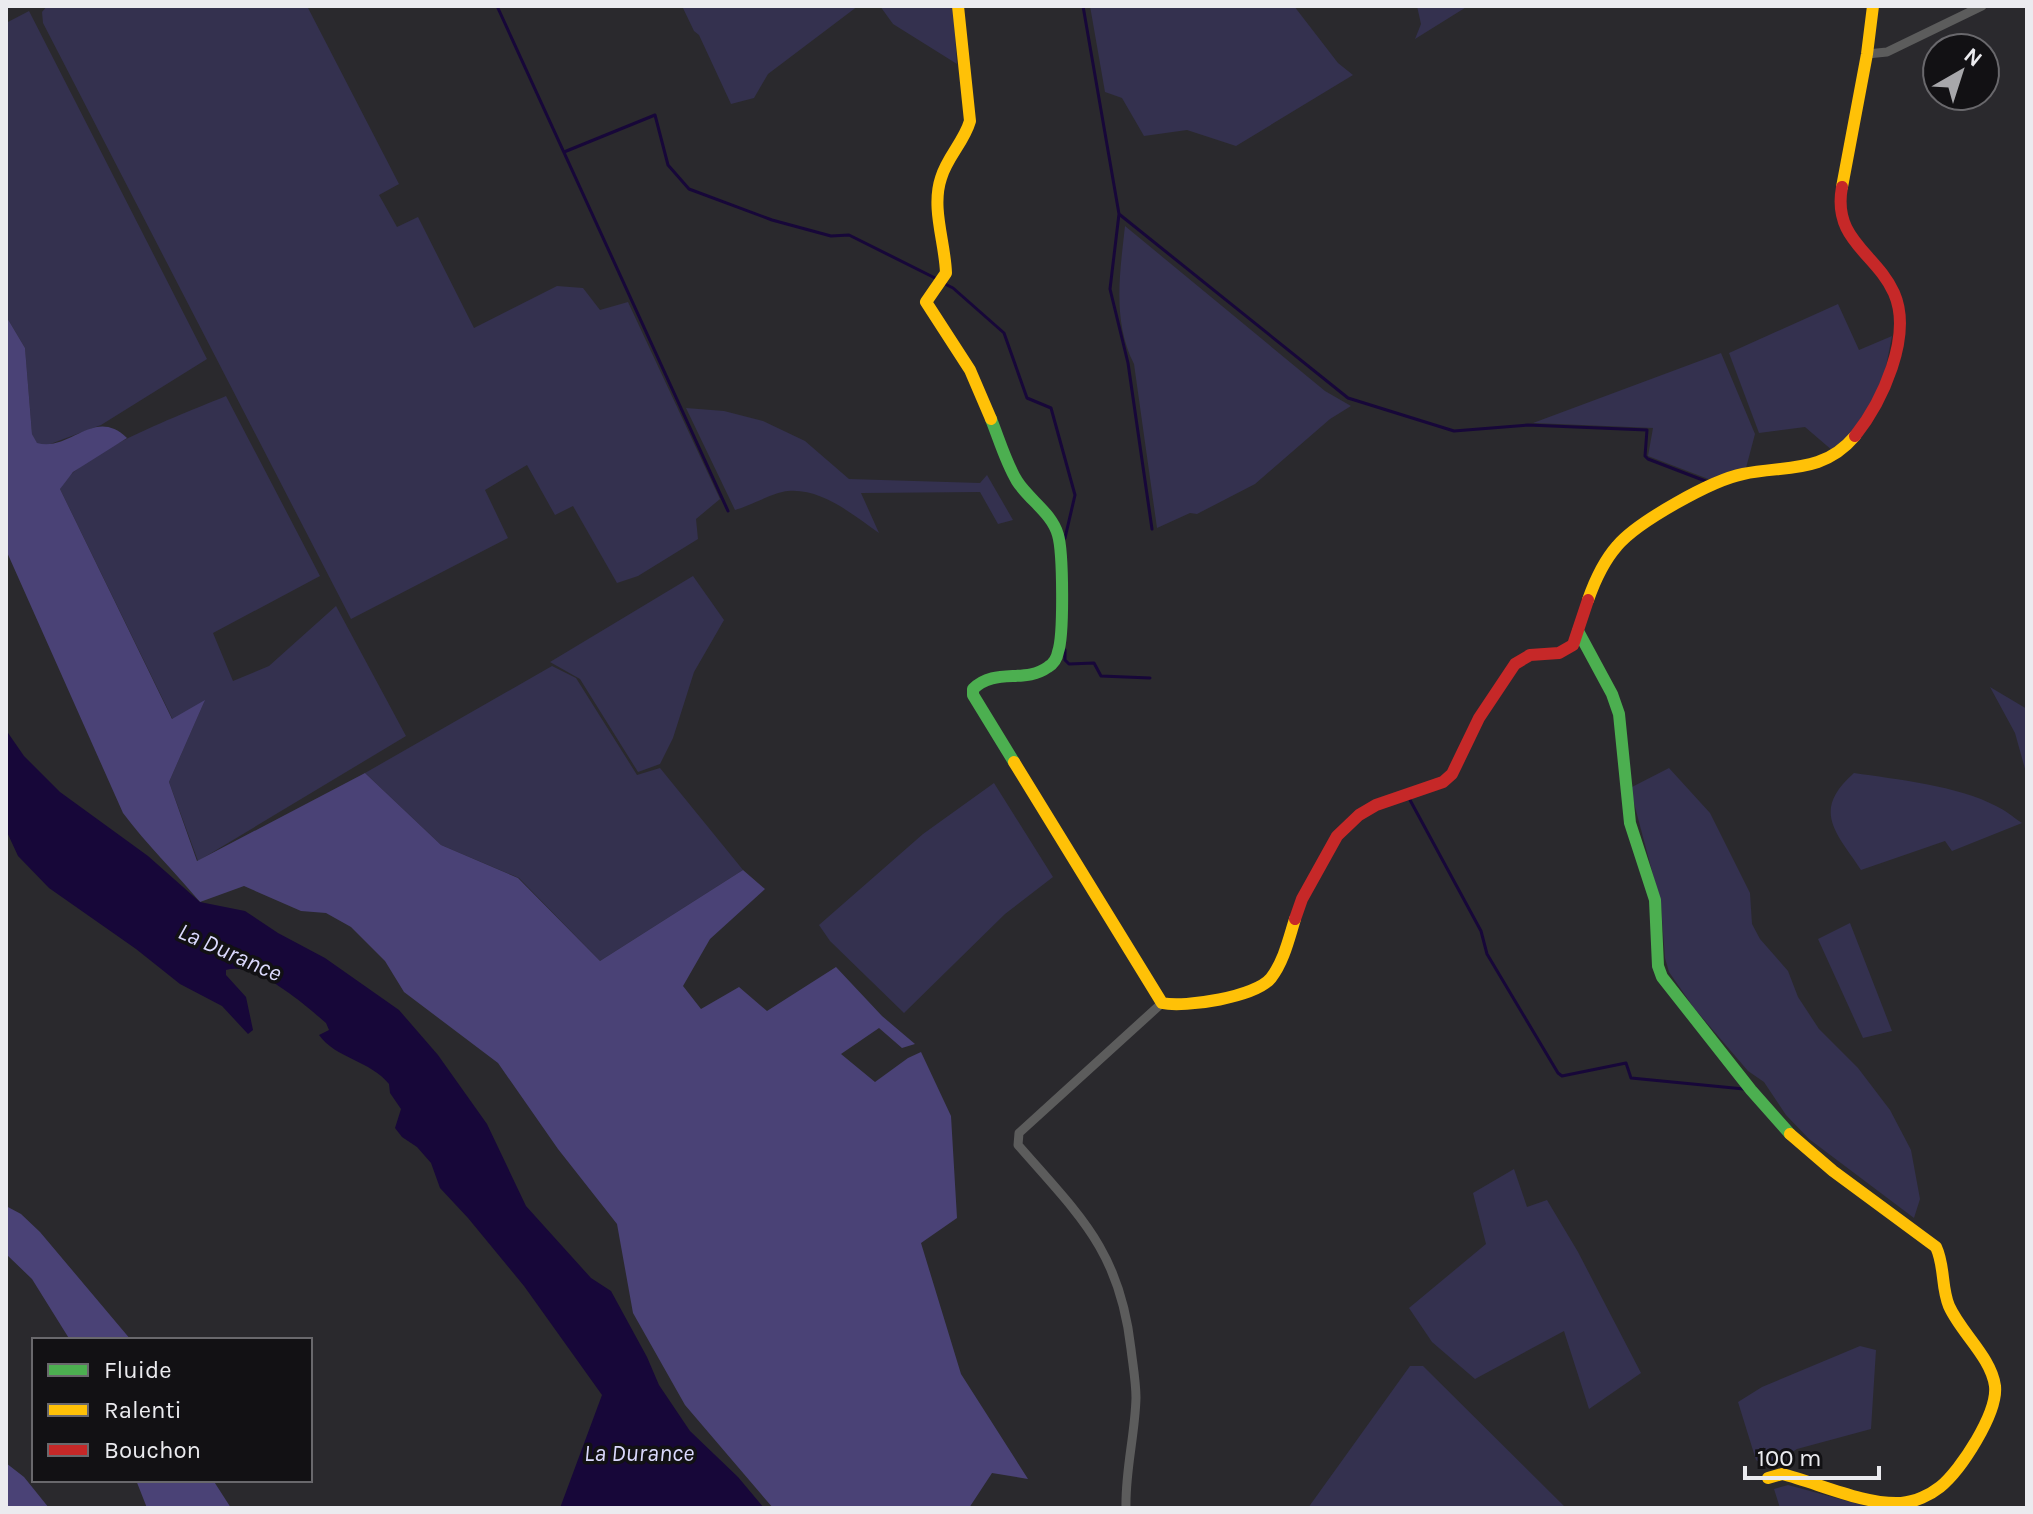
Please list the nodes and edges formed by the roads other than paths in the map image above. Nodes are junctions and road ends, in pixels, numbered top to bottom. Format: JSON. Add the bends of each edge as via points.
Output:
{"nodes":[{"id":1,"x":958,"y":6,"type":"edge"},
{"id":2,"x":1873,"y":6,"type":"edge"},
{"id":3,"x":1982,"y":6,"type":"edge"},
{"id":4,"x":1867,"y":54,"type":"junction"},
{"id":5,"x":1578,"y":631,"type":"junction"},
{"id":6,"x":1164,"y":1004,"type":"junction"},
{"id":7,"x":1768,"y":1478,"type":"dead end"},
{"id":8,"x":1126,"y":1508,"type":"edge"}],
"edges":[{"from":1,"to":6,"type":"street","via":[[970,121],[938,185],[946,269],[927,298],[928,308],[970,370],[1017,481],[1059,533],[1057,658],[1037,673],[995,677],[973,689]]},
{"from":2,"to":4,"type":"street"},
{"from":3,"to":4,"type":"street","via":[[1887,52]]},
{"from":4,"to":5,"type":"street","via":[[1840,210],[1847,234],[1897,298],[1899,323],[1878,403],[1862,428],[1831,457],[1806,467],[1725,479],[1631,532],[1607,557],[1587,596]]},
{"from":5,"to":6,"type":"street","via":[[1566,650],[1530,655],[1515,664],[1443,782],[1376,805],[1337,836],[1302,899],[1270,980],[1241,994]]},
{"from":5,"to":7,"type":"street","via":[[1619,714],[1625,794],[1655,900],[1662,977],[1793,1137],[1936,1247],[1952,1312],[1995,1384],[1989,1417],[1952,1474],[1917,1499],[1892,1503],[1782,1474]]},
{"from":6,"to":8,"type":"street","via":[[1017,1140],[1088,1226],[1121,1291],[1136,1396]]}]}
